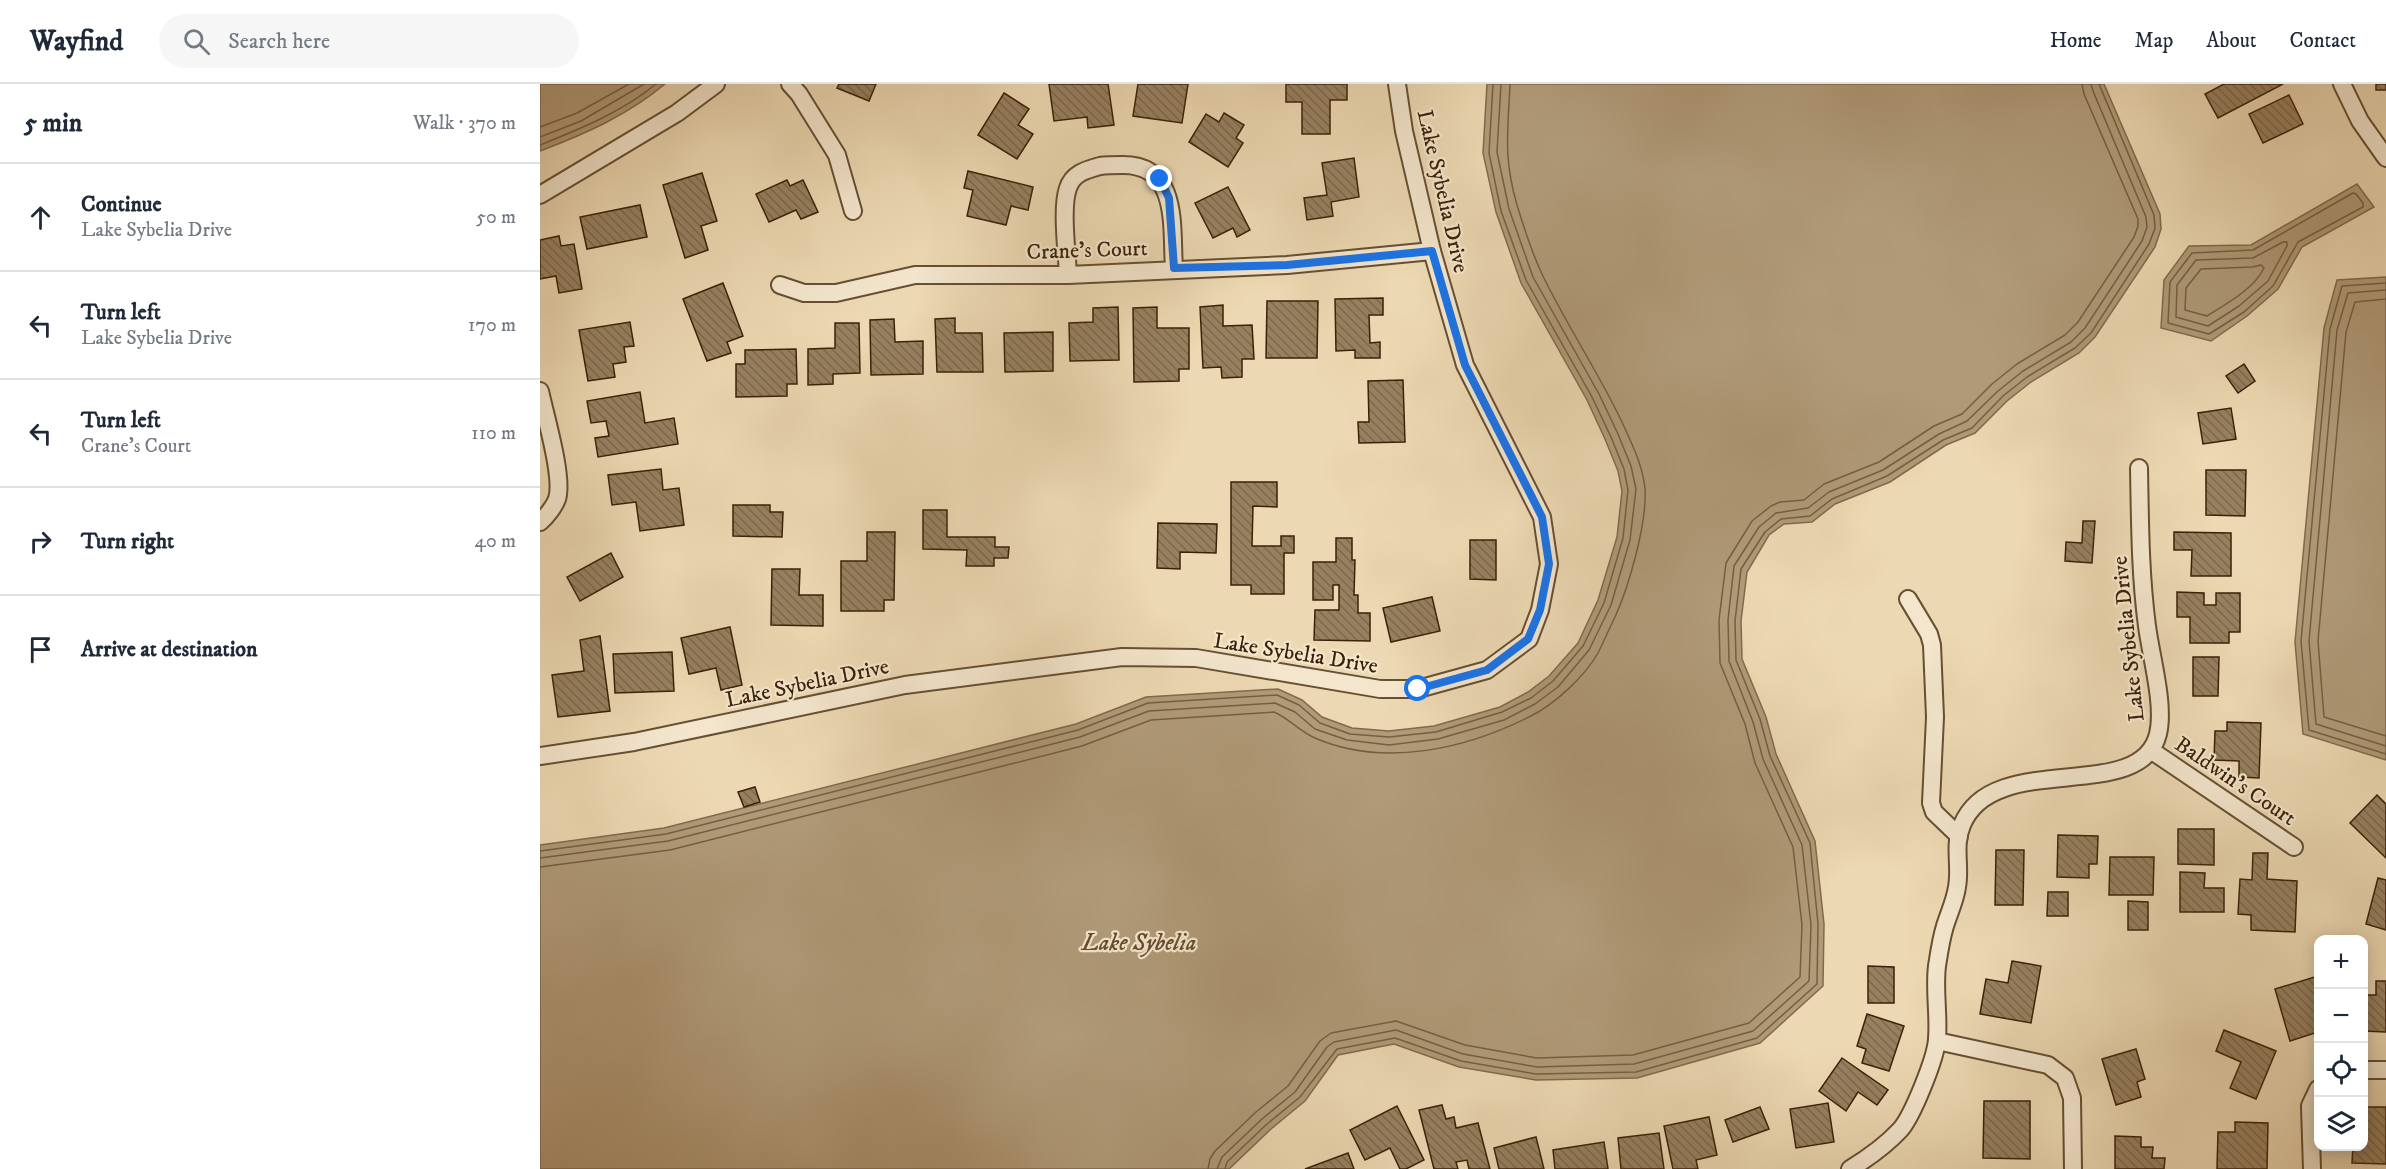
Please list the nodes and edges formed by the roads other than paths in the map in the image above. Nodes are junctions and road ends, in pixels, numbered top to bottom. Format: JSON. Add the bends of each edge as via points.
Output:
{"nodes":[{"id":1,"x":716,"y":84,"type":"edge"},
{"id":2,"x":790,"y":84,"type":"edge"},
{"id":3,"x":1397,"y":84,"type":"edge"},
{"id":4,"x":2342,"y":84,"type":"edge"},
{"id":5,"x":2386,"y":158,"type":"edge"},
{"id":6,"x":540,"y":195,"type":"edge"},
{"id":7,"x":853,"y":212,"type":"dead end"},
{"id":8,"x":1432,"y":251,"type":"junction"},
{"id":9,"x":1174,"y":268,"type":"junction"},
{"id":10,"x":1068,"y":275,"type":"junction"},
{"id":11,"x":780,"y":285,"type":"dead end"},
{"id":12,"x":540,"y":391,"type":"edge"},
{"id":13,"x":2139,"y":468,"type":"dead end"},
{"id":14,"x":540,"y":522,"type":"edge"},
{"id":15,"x":1908,"y":599,"type":"dead end"},
{"id":16,"x":2152,"y":751,"type":"junction"},
{"id":17,"x":540,"y":756,"type":"edge"},
{"id":18,"x":1959,"y":836,"type":"junction"},
{"id":19,"x":2294,"y":847,"type":"dead end"},
{"id":20,"x":1937,"y":1041,"type":"junction"},
{"id":21,"x":2368,"y":1070,"type":"edge"},
{"id":22,"x":2386,"y":1070,"type":"edge"},
{"id":23,"x":2315,"y":1097,"type":"edge"},
{"id":24,"x":1850,"y":1169,"type":"edge"},
{"id":25,"x":2073,"y":1169,"type":"edge"},
{"id":26,"x":2312,"y":1169,"type":"edge"}],
"edges":[{"from":1,"to":6,"type":"street","via":[[677,113]]},
{"from":2,"to":7,"type":"street","via":[[837,155]]},
{"from":3,"to":8,"type":"street","name":"Lake Sybelia Drive"},
{"from":4,"to":5,"type":"street"},
{"from":8,"to":9,"type":"street","name":"Crane's Court","via":[[1287,265]]},
{"from":8,"to":17,"type":"street","name":"Lake Sybelia Drive","via":[[1465,365],[1542,517],[1549,564],[1540,610],[1528,639],[1487,670],[1418,689],[1380,689],[1196,658],[1122,657],[905,685],[634,742]]},
{"from":9,"to":10,"type":"street","name":"Crane's Court"},
{"from":9,"to":10,"type":"street","via":[[1169,198],[1160,179],[1150,170],[1133,165],[1104,166],[1079,172],[1068,186]]},
{"from":10,"to":11,"type":"street","name":"Crane's Court","via":[[915,275],[836,293],[804,293]]},
{"from":12,"to":14,"type":"street","via":[[558,476],[557,499]]},
{"from":13,"to":16,"type":"street","name":"Lake Sybelia Drive","via":[[2140,557],[2160,713]]},
{"from":15,"to":18,"type":"street","via":[[1932,645],[1935,717],[1931,803],[1934,813]]},
{"from":16,"to":18,"type":"street","name":"Lake Sybelia Drive","via":[[2138,763],[2116,770],[1989,792],[1974,804]]},
{"from":16,"to":19,"type":"street","name":"Baldwin's Court"},
{"from":18,"to":20,"type":"street","name":"Lake Sybelia Drive","via":[[1958,885],[1937,969]]},
{"from":20,"to":24,"type":"street","name":"Lake Sybelia Drive","via":[[1927,1077],[1902,1128],[1869,1158]]},
{"from":20,"to":25,"type":"street","via":[[2048,1065],[2065,1078],[2072,1098]]},
{"from":21,"to":22,"type":"street"},
{"from":23,"to":26,"type":"street","via":[[2310,1106]]}]}
